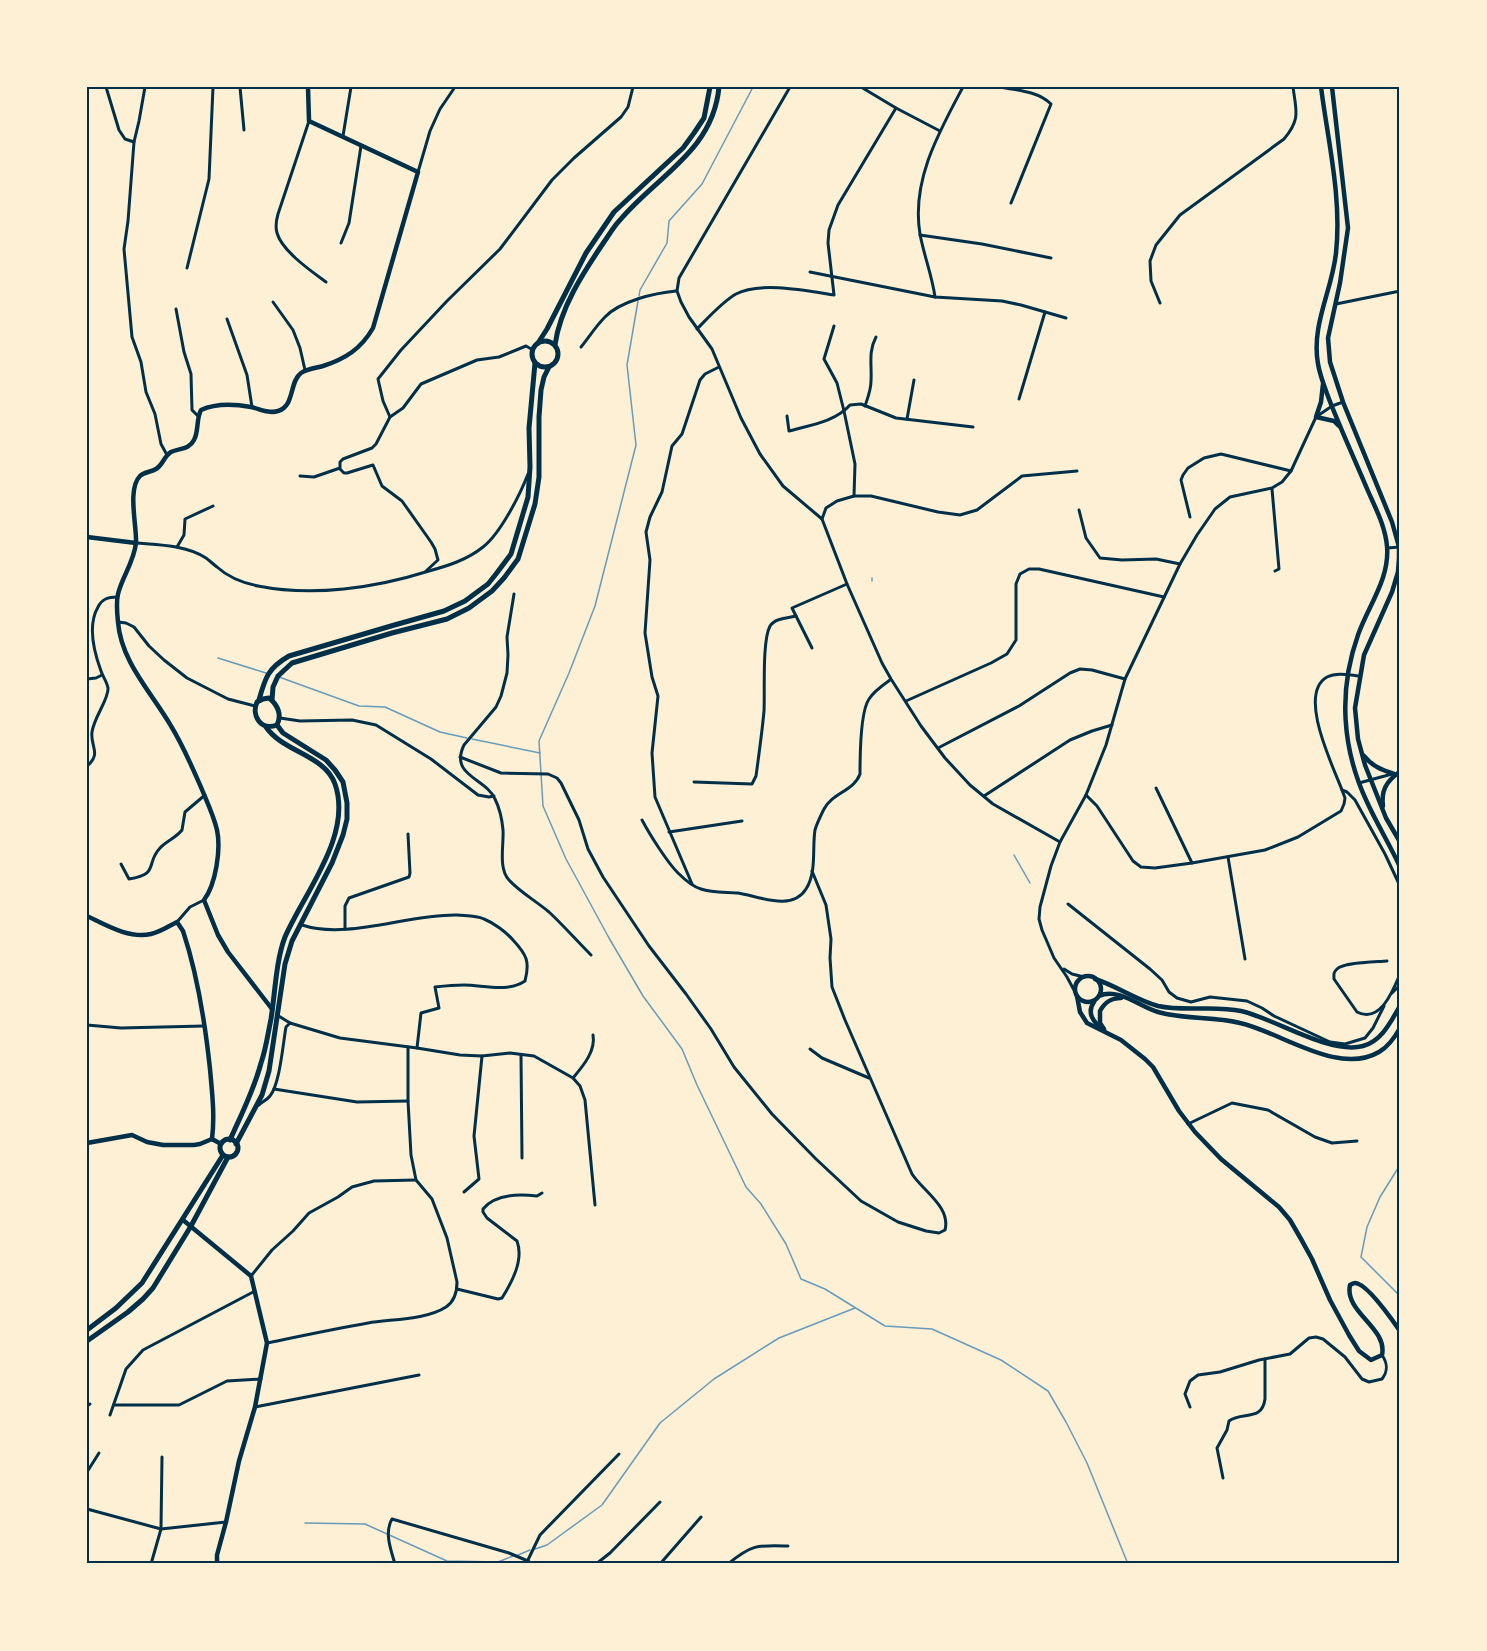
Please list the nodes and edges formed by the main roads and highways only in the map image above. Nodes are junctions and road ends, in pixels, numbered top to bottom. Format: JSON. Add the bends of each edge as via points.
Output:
{"nodes":[{"id":1,"x":710,"y":87,"type":"edge"},
{"id":2,"x":719,"y":87,"type":"edge"},
{"id":3,"x":538,"y":343,"type":"junction"},
{"id":4,"x":555,"y":345,"type":"junction"},
{"id":5,"x":535,"y":363,"type":"junction"},
{"id":6,"x":549,"y":367,"type":"junction"},
{"id":7,"x":260,"y":700,"type":"junction"},
{"id":8,"x":272,"y":700,"type":"junction"},
{"id":9,"x":277,"y":725,"type":"junction"},
{"id":10,"x":266,"y":727,"type":"junction"},
{"id":11,"x":230,"y":1140,"type":"junction"},
{"id":12,"x":236,"y":1144,"type":"junction"},
{"id":13,"x":225,"y":1156,"type":"junction"},
{"id":14,"x":87,"y":1330,"type":"edge"},
{"id":15,"x":87,"y":1341,"type":"edge"}],
"edges":[{"from":1,"to":3,"type":"highway","via":[[704,118],[694,133],[614,213],[586,253]]},
{"from":2,"to":4,"type":"highway","via":[[712,120],[701,139],[620,220],[592,259],[560,321]]},
{"from":3,"to":4,"type":"highway","via":[[547,341]]},
{"from":3,"to":5,"type":"highway","via":[[532,350]]},
{"from":4,"to":6,"type":"highway","via":[[558,357]]},
{"from":5,"to":6,"type":"highway"},
{"from":5,"to":7,"type":"highway","via":[[528,497],[511,554],[488,584],[444,612],[289,656],[269,671]]},
{"from":6,"to":8,"type":"highway","via":[[539,417],[540,477],[535,504],[518,559],[504,578],[469,608],[447,619],[292,663],[278,676]]},
{"from":7,"to":8,"type":"highway"},
{"from":7,"to":10,"type":"highway","via":[[255,706]]},
{"from":8,"to":9,"type":"highway","via":[[280,718]]},
{"from":9,"to":10,"type":"highway"},
{"from":9,"to":12,"type":"highway","via":[[335,770],[343,782],[347,819],[332,863],[292,941],[269,1071],[262,1095]]},
{"from":10,"to":11,"type":"highway","via":[[273,737],[330,774],[339,811],[325,860],[284,940],[262,1063]]},
{"from":11,"to":12,"type":"highway"},
{"from":11,"to":13,"type":"highway","via":[[221,1144]]},
{"from":12,"to":13,"type":"highway","via":[[236,1153]]},
{"from":13,"to":14,"type":"highway","via":[[142,1283]]},
{"from":13,"to":15,"type":"highway","via":[[191,1226],[153,1288]]}]}
